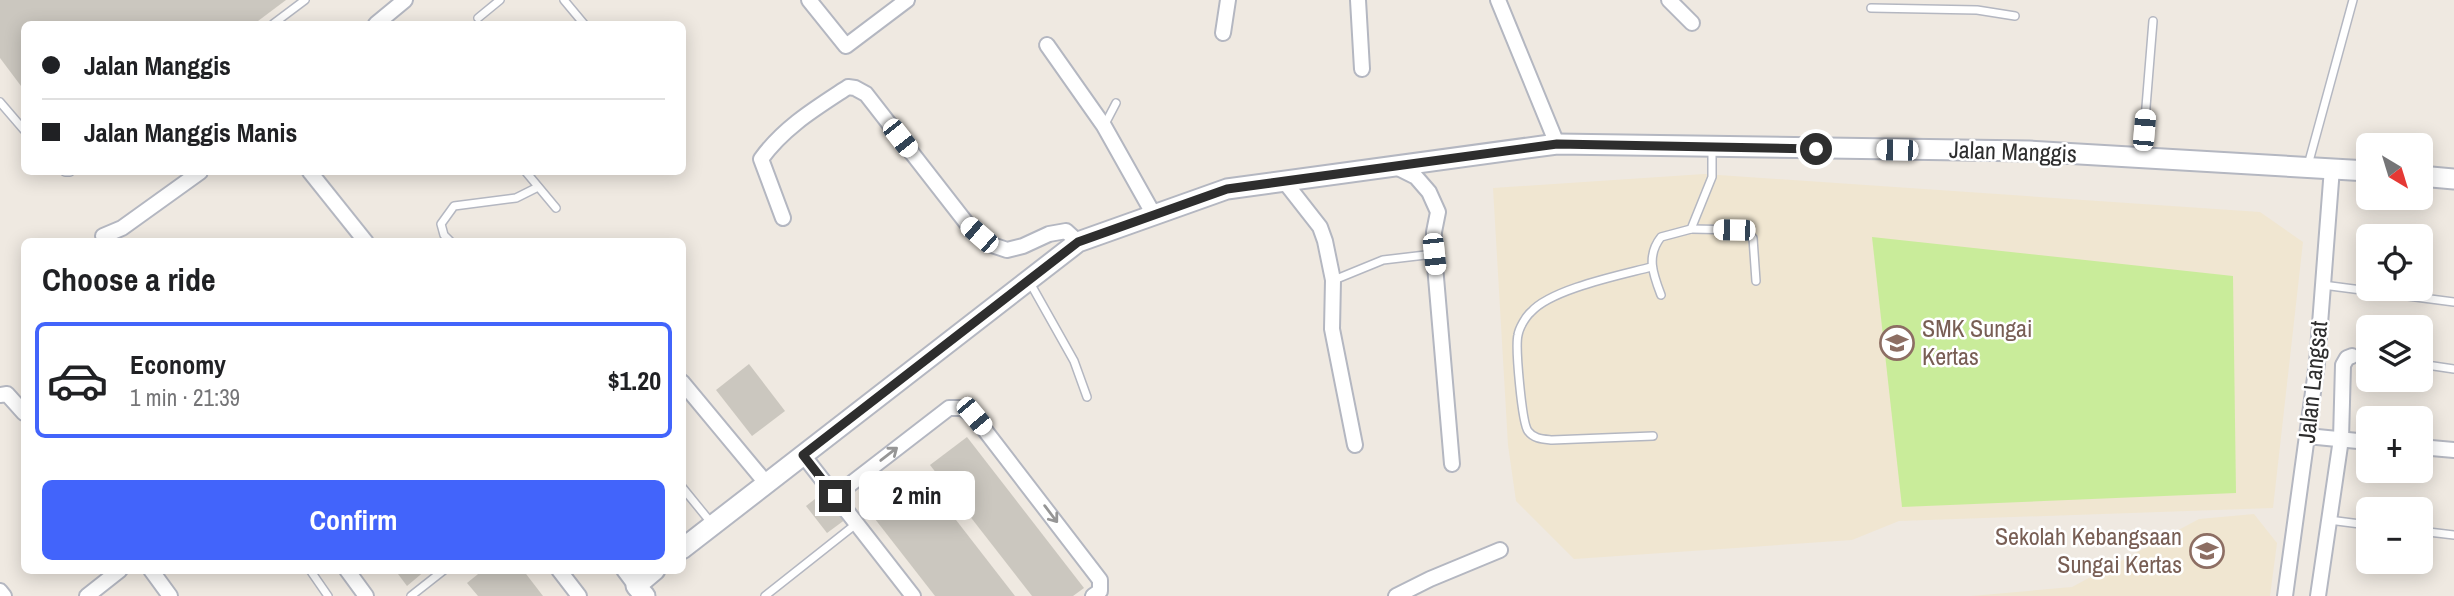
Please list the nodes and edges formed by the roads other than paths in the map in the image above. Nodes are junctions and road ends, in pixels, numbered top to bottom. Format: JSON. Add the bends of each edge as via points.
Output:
{"nodes":[{"id":1,"x":304,"y":0,"type":"edge"},
{"id":2,"x":405,"y":0,"type":"edge"},
{"id":3,"x":500,"y":0,"type":"edge"},
{"id":4,"x":564,"y":0,"type":"edge"},
{"id":5,"x":809,"y":0,"type":"edge"},
{"id":6,"x":907,"y":0,"type":"edge"},
{"id":7,"x":1228,"y":0,"type":"edge"},
{"id":8,"x":1358,"y":0,"type":"edge"},
{"id":9,"x":1499,"y":0,"type":"edge"},
{"id":10,"x":1669,"y":0,"type":"edge"},
{"id":11,"x":2353,"y":0,"type":"edge"},
{"id":12,"x":1871,"y":8,"type":"dead end"},
{"id":13,"x":2015,"y":16,"type":"dead end"},
{"id":14,"x":478,"y":18,"type":"dead end"},
{"id":15,"x":277,"y":21,"type":"edge"},
{"id":16,"x":380,"y":21,"type":"edge"},
{"id":17,"x":582,"y":21,"type":"edge"},
{"id":18,"x":2154,"y":21,"type":"dead end"},
{"id":19,"x":1692,"y":23,"type":"dead end"},
{"id":20,"x":1223,"y":33,"type":"dead end"},
{"id":21,"x":1047,"y":45,"type":"dead end"},
{"id":22,"x":1362,"y":69,"type":"dead end"},
{"id":23,"x":0,"y":102,"type":"edge"},
{"id":24,"x":1116,"y":103,"type":"dead end"},
{"id":25,"x":21,"y":126,"type":"edge"},
{"id":26,"x":1104,"y":126,"type":"junction"},
{"id":27,"x":1557,"y":144,"type":"junction"},
{"id":28,"x":1712,"y":147,"type":"junction"},
{"id":29,"x":2142,"y":157,"type":"junction"},
{"id":30,"x":1394,"y":166,"type":"junction"},
{"id":31,"x":2307,"y":166,"type":"junction"},
{"id":32,"x":2332,"y":168,"type":"junction"},
{"id":33,"x":2356,"y":170,"type":"edge"},
{"id":34,"x":196,"y":175,"type":"edge"},
{"id":35,"x":312,"y":175,"type":"edge"},
{"id":36,"x":528,"y":175,"type":"edge"},
{"id":37,"x":2433,"y":176,"type":"edge"},
{"id":38,"x":2453,"y":176,"type":"edge"},
{"id":39,"x":1284,"y":181,"type":"junction"},
{"id":40,"x":538,"y":187,"type":"junction"},
{"id":41,"x":556,"y":208,"type":"dead end"},
{"id":42,"x":1154,"y":215,"type":"junction"},
{"id":43,"x":783,"y":218,"type":"dead end"},
{"id":44,"x":1691,"y":229,"type":"junction"},
{"id":45,"x":103,"y":236,"type":"dead end"},
{"id":46,"x":363,"y":238,"type":"edge"},
{"id":47,"x":447,"y":238,"type":"edge"},
{"id":48,"x":1078,"y":242,"type":"junction"},
{"id":49,"x":1434,"y":254,"type":"junction"},
{"id":50,"x":1651,"y":267,"type":"junction"},
{"id":51,"x":1333,"y":280,"type":"junction"},
{"id":52,"x":1029,"y":281,"type":"junction"},
{"id":53,"x":1756,"y":281,"type":"dead end"},
{"id":54,"x":2322,"y":285,"type":"junction"},
{"id":55,"x":1661,"y":295,"type":"dead end"},
{"id":56,"x":2454,"y":302,"type":"edge"},
{"id":57,"x":2352,"y":356,"type":"joint"},
{"id":58,"x":2356,"y":356,"type":"edge"},
{"id":59,"x":2433,"y":367,"type":"edge"},
{"id":60,"x":2454,"y":369,"type":"edge"},
{"id":61,"x":686,"y":387,"type":"edge"},
{"id":62,"x":6,"y":397,"type":"edge"},
{"id":63,"x":1087,"y":397,"type":"dead end"},
{"id":64,"x":21,"y":410,"type":"edge"},
{"id":65,"x":1653,"y":436,"type":"dead end"},
{"id":66,"x":2307,"y":436,"type":"junction"},
{"id":67,"x":2341,"y":439,"type":"junction"},
{"id":68,"x":2356,"y":441,"type":"edge"},
{"id":69,"x":1355,"y":445,"type":"dead end"},
{"id":70,"x":2433,"y":448,"type":"edge"},
{"id":71,"x":2454,"y":450,"type":"edge"},
{"id":72,"x":803,"y":455,"type":"junction"},
{"id":73,"x":1452,"y":464,"type":"dead end"},
{"id":74,"x":766,"y":483,"type":"junction"},
{"id":75,"x":686,"y":492,"type":"edge"},
{"id":76,"x":835,"y":496,"type":"junction"},
{"id":77,"x":2329,"y":520,"type":"junction"},
{"id":78,"x":2356,"y":523,"type":"edge"},
{"id":79,"x":856,"y":524,"type":"junction"},
{"id":80,"x":713,"y":525,"type":"junction"},
{"id":81,"x":2433,"y":533,"type":"edge"},
{"id":82,"x":2454,"y":535,"type":"edge"},
{"id":83,"x":686,"y":546,"type":"edge"},
{"id":84,"x":1500,"y":550,"type":"dead end"},
{"id":85,"x":115,"y":574,"type":"edge"},
{"id":86,"x":153,"y":574,"type":"edge"},
{"id":87,"x":313,"y":574,"type":"edge"},
{"id":88,"x":349,"y":574,"type":"edge"},
{"id":89,"x":439,"y":574,"type":"edge"},
{"id":90,"x":562,"y":574,"type":"edge"},
{"id":91,"x":650,"y":574,"type":"edge"},
{"id":92,"x":635,"y":584,"type":"edge"},
{"id":93,"x":0,"y":590,"type":"edge"},
{"id":94,"x":4,"y":596,"type":"edge"},
{"id":95,"x":87,"y":596,"type":"edge"},
{"id":96,"x":170,"y":596,"type":"edge"},
{"id":97,"x":328,"y":596,"type":"edge"},
{"id":98,"x":366,"y":596,"type":"edge"},
{"id":99,"x":411,"y":596,"type":"edge"},
{"id":100,"x":579,"y":596,"type":"edge"},
{"id":101,"x":765,"y":596,"type":"edge"},
{"id":102,"x":913,"y":596,"type":"edge"},
{"id":103,"x":1093,"y":596,"type":"edge"},
{"id":104,"x":1396,"y":596,"type":"edge"},
{"id":105,"x":2285,"y":596,"type":"edge"},
{"id":106,"x":2318,"y":596,"type":"edge"}],
"edges":[{"from":1,"to":15,"type":"lane"},
{"from":2,"to":16,"type":"street"},
{"from":3,"to":14,"type":"lane"},
{"from":4,"to":17,"type":"lane"},
{"from":5,"to":6,"type":"street","via":[[846,46]]},
{"from":7,"to":20,"type":"street"},
{"from":8,"to":22,"type":"street"},
{"from":9,"to":27,"type":"street"},
{"from":10,"to":19,"type":"street"},
{"from":11,"to":31,"type":"lane"},
{"from":12,"to":13,"type":"lane","via":[[1977,10]]},
{"from":18,"to":29,"type":"lane"},
{"from":21,"to":26,"type":"street"},
{"from":23,"to":25,"type":"lane"},
{"from":24,"to":26,"type":"lane"},
{"from":26,"to":42,"type":"street"},
{"from":27,"to":28,"type":"street","name":"Jalan Manggis"},
{"from":27,"to":30,"type":"street","name":"Jalan Manggis"},
{"from":28,"to":29,"type":"street","name":"Jalan Manggis"},
{"from":28,"to":44,"type":"lane","via":[[1712,177]]},
{"from":29,"to":31,"type":"street","name":"Jalan Manggis"},
{"from":30,"to":39,"type":"street","name":"Jalan Manggis"},
{"from":30,"to":49,"type":"street","via":[[1416,177],[1429,192],[1438,212]]},
{"from":31,"to":32,"type":"street","name":"Jalan Manggis"},
{"from":32,"to":33,"type":"street","name":"Jalan Manggis"},
{"from":32,"to":54,"type":"street","name":"Jalan Langsat"},
{"from":34,"to":45,"type":"street","via":[[122,228]]},
{"from":35,"to":46,"type":"street"},
{"from":36,"to":40,"type":"lane"},
{"from":37,"to":38,"type":"street"},
{"from":39,"to":42,"type":"street","name":"Jalan Manggis","via":[[1227,189]]},
{"from":39,"to":51,"type":"street","via":[[1320,227]]},
{"from":40,"to":41,"type":"lane"},
{"from":40,"to":47,"type":"lane","via":[[516,198],[454,206],[441,224]]},
{"from":42,"to":48,"type":"street","name":"Jalan Manggis"},
{"from":43,"to":48,"type":"street","via":[[761,159],[793,124],[848,87],[866,94],[968,225],[992,245],[1006,250],[1066,231]]},
{"from":44,"to":50,"type":"lane","via":[[1661,237]]},
{"from":44,"to":53,"type":"lane","via":[[1749,233]]},
{"from":48,"to":52,"type":"street","name":"Jalan Manggis"},
{"from":49,"to":51,"type":"lane","via":[[1383,260]]},
{"from":49,"to":73,"type":"street"},
{"from":50,"to":55,"type":"lane"},
{"from":50,"to":65,"type":"lane","via":[[1591,281],[1530,312],[1518,335],[1518,373],[1526,429],[1536,438]]},
{"from":51,"to":69,"type":"street","via":[[1332,329]]},
{"from":52,"to":63,"type":"lane","via":[[1074,360]]},
{"from":52,"to":72,"type":"street","name":"Jalan Manggis"},
{"from":54,"to":56,"type":"lane"},
{"from":54,"to":66,"type":"street","name":"Jalan Langsat"},
{"from":57,"to":58,"type":"lane"},
{"from":57,"to":67,"type":"street","via":[[2343,365]]},
{"from":59,"to":60,"type":"lane"},
{"from":61,"to":74,"type":"street"},
{"from":62,"to":64,"type":"street"},
{"from":66,"to":67,"type":"street"},
{"from":66,"to":105,"type":"street","name":"Jalan Langsat"},
{"from":67,"to":68,"type":"street"},
{"from":67,"to":77,"type":"street"},
{"from":70,"to":71,"type":"street"},
{"from":72,"to":74,"type":"street","name":"Jalan Manggis"},
{"from":72,"to":76,"type":"street"},
{"from":74,"to":80,"type":"street","name":"Jalan Manggis"},
{"from":75,"to":80,"type":"lane"},
{"from":76,"to":79,"type":"street"},
{"from":76,"to":103,"type":"street","one_way":true,"via":[[949,408],[962,408],[995,440],[1100,580],[1100,591]]},
{"from":77,"to":78,"type":"lane"},
{"from":77,"to":106,"type":"street"},
{"from":79,"to":101,"type":"lane"},
{"from":79,"to":102,"type":"street"},
{"from":80,"to":83,"type":"street","name":"Jalan Manggis"},
{"from":81,"to":82,"type":"lane"},
{"from":84,"to":104,"type":"street"},
{"from":85,"to":95,"type":"street"},
{"from":86,"to":96,"type":"street"},
{"from":87,"to":97,"type":"lane"},
{"from":88,"to":98,"type":"street"},
{"from":89,"to":99,"type":"lane"},
{"from":90,"to":100,"type":"street"},
{"from":91,"to":92,"type":"street"},
{"from":93,"to":94,"type":"street"}]}
